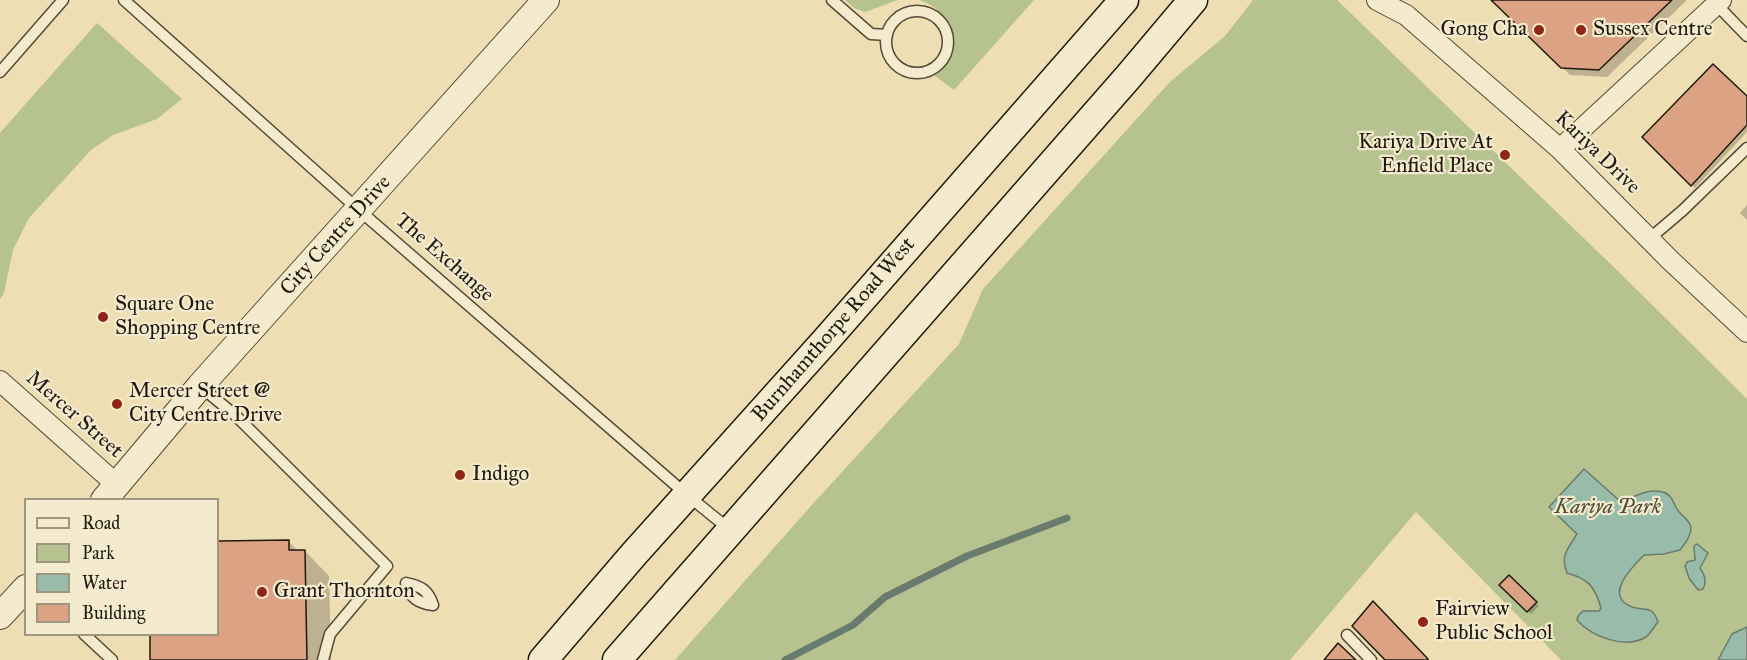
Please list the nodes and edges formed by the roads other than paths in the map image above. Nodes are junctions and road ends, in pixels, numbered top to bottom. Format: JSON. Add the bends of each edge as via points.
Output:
{"nodes":[{"id":1,"x":63,"y":0,"type":"edge"},
{"id":2,"x":124,"y":0,"type":"edge"},
{"id":3,"x":546,"y":0,"type":"edge"},
{"id":4,"x":832,"y":0,"type":"edge"},
{"id":5,"x":1124,"y":0,"type":"edge"},
{"id":6,"x":1193,"y":0,"type":"edge"},
{"id":7,"x":1377,"y":0,"type":"edge"},
{"id":8,"x":1719,"y":2,"type":"edge"},
{"id":9,"x":1402,"y":8,"type":"edge"},
{"id":10,"x":887,"y":35,"type":"junction"},
{"id":11,"x":1747,"y":36,"type":"edge"},
{"id":12,"x":0,"y":72,"type":"edge"},
{"id":13,"x":1747,"y":148,"type":"edge"},
{"id":14,"x":1560,"y":149,"type":"junction"},
{"id":15,"x":359,"y":210,"type":"junction"},
{"id":16,"x":1649,"y":239,"type":"junction"},
{"id":17,"x":1747,"y":332,"type":"edge"},
{"id":18,"x":0,"y":381,"type":"edge"},
{"id":19,"x":200,"y":387,"type":"junction"},
{"id":20,"x":110,"y":492,"type":"edge"},
{"id":21,"x":687,"y":495,"type":"junction"},
{"id":22,"x":730,"y":530,"type":"junction"},
{"id":23,"x":24,"y":590,"type":"edge"},
{"id":24,"x":0,"y":616,"type":"edge"},
{"id":25,"x":1347,"y":635,"type":"dead end"},
{"id":26,"x":86,"y":636,"type":"edge"},
{"id":27,"x":112,"y":660,"type":"edge"},
{"id":28,"x":323,"y":660,"type":"edge"},
{"id":29,"x":543,"y":660,"type":"edge"},
{"id":30,"x":617,"y":660,"type":"edge"},
{"id":31,"x":1371,"y":660,"type":"edge"}],
"edges":[{"from":1,"to":12,"type":"lane"},
{"from":2,"to":15,"type":"lane","name":"The Exchange"},
{"from":3,"to":15,"type":"street","name":"City Centre Drive"},
{"from":4,"to":10,"type":"lane","via":[[872,33]]},
{"from":5,"to":21,"type":"main road","name":"Burnhamthorpe Road West"},
{"from":6,"to":22,"type":"main road"},
{"from":7,"to":9,"type":"street","name":"Kariya Drive"},
{"from":8,"to":11,"type":"lane"},
{"from":8,"to":14,"type":"street"},
{"from":9,"to":14,"type":"street","name":"Kariya Drive"},
{"from":10,"to":10,"type":"lane","via":[[892,59],[911,72],[923,73],[934,68],[948,49],[944,25],[924,11],[901,16]]},
{"from":13,"to":16,"type":"lane"},
{"from":14,"to":16,"type":"street","name":"Kariya Drive"},
{"from":15,"to":19,"type":"street","name":"City Centre Drive"},
{"from":15,"to":21,"type":"lane","name":"The Exchange"},
{"from":16,"to":17,"type":"street","name":"Kariya Drive"},
{"from":18,"to":20,"type":"street","name":"Mercer Street"},
{"from":19,"to":20,"type":"street","name":"City Centre Drive"},
{"from":19,"to":28,"type":"lane","via":[[235,415],[387,566],[330,634]]},
{"from":21,"to":22,"type":"lane","name":"The Exchange"},
{"from":21,"to":29,"type":"main road","name":"Burnhamthorpe Road West"},
{"from":22,"to":30,"type":"main road"},
{"from":23,"to":24,"type":"street"},
{"from":25,"to":31,"type":"lane"},
{"from":26,"to":27,"type":"lane"}]}
